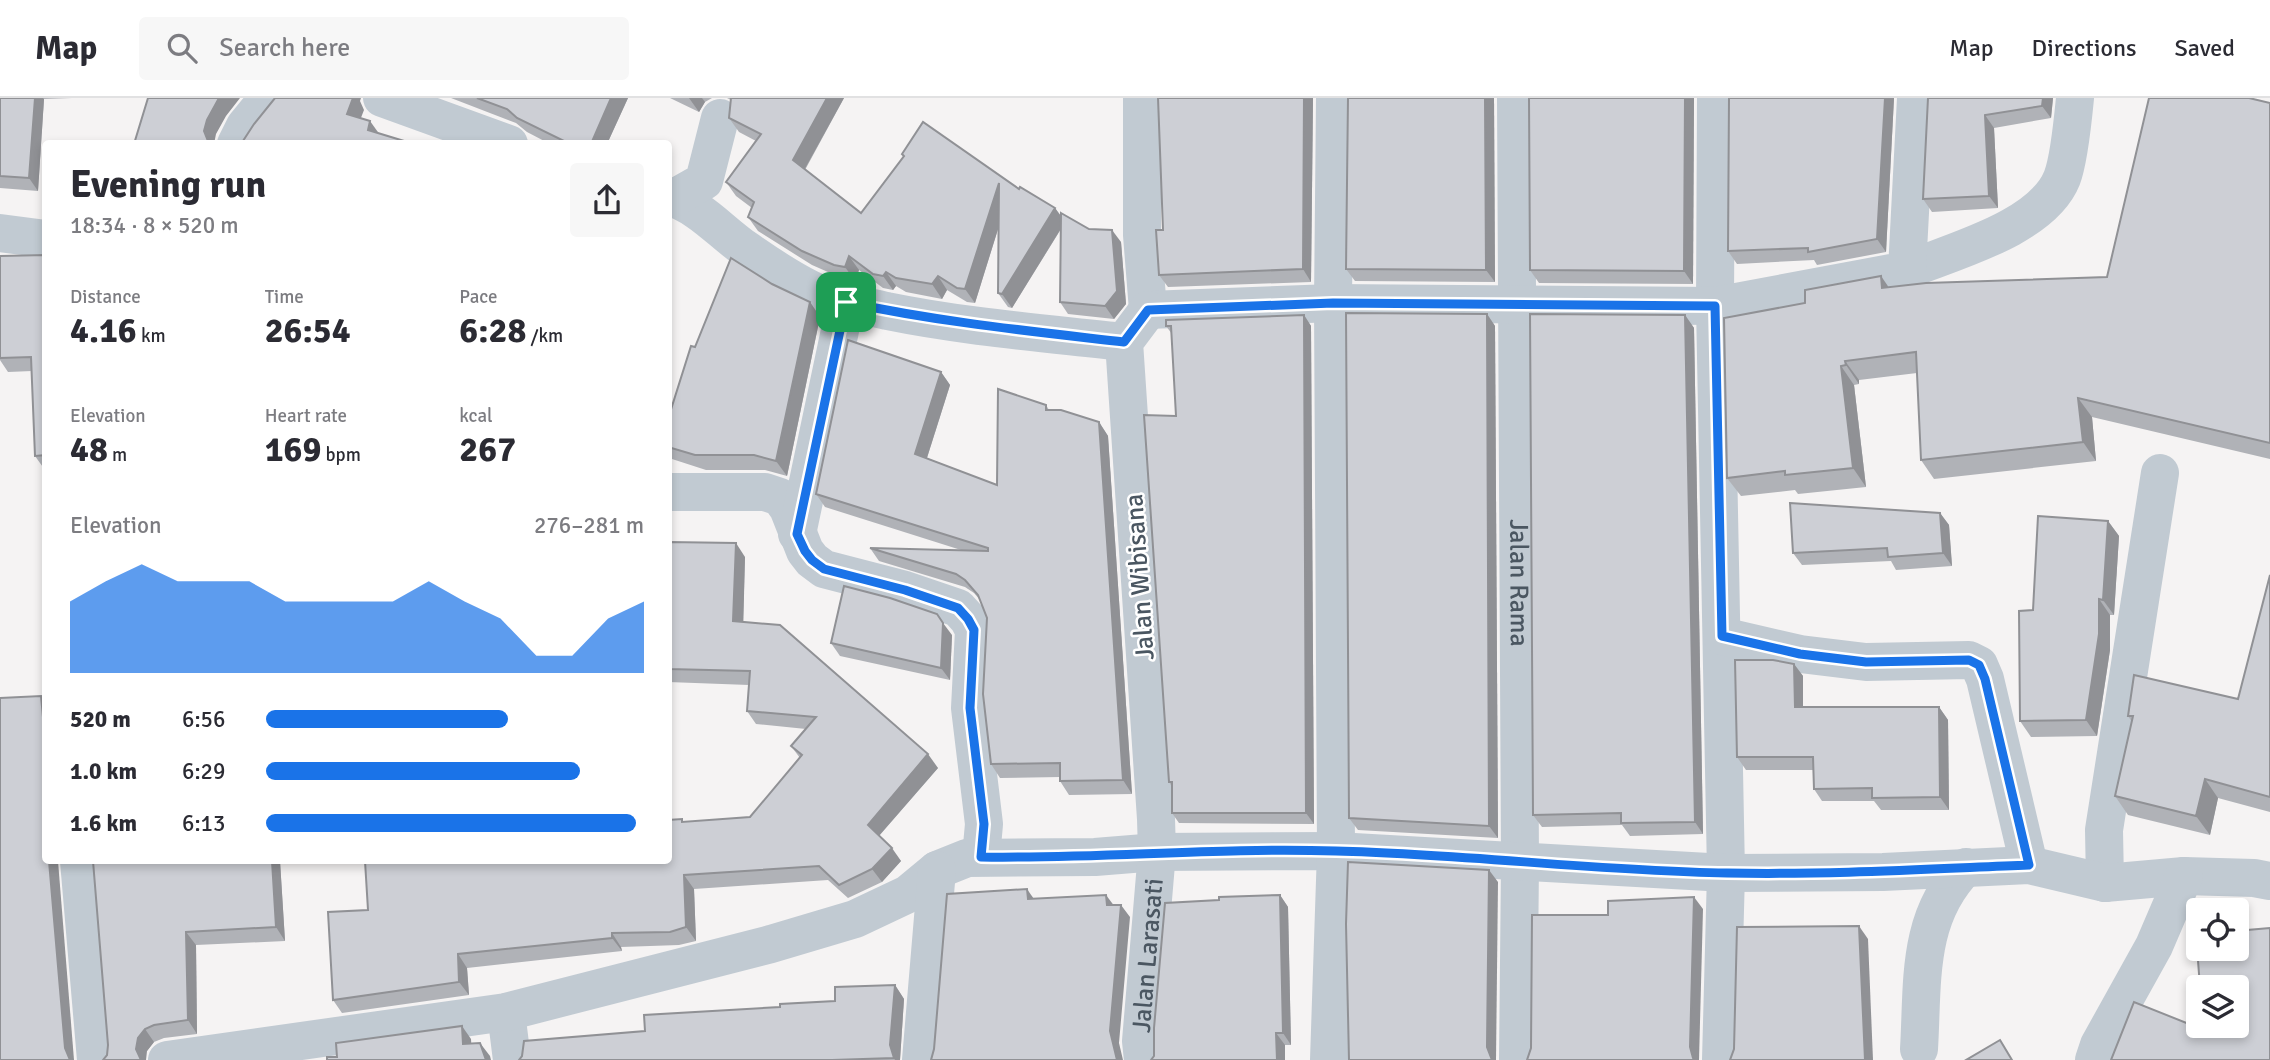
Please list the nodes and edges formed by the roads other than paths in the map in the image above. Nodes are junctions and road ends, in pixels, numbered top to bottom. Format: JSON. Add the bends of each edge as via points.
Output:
{"nodes":[{"id":1,"x":268,"y":98,"type":"edge"},
{"id":2,"x":382,"y":98,"type":"edge"},
{"id":3,"x":1142,"y":98,"type":"edge"},
{"id":4,"x":1335,"y":98,"type":"edge"},
{"id":5,"x":1517,"y":98,"type":"edge"},
{"id":6,"x":1716,"y":98,"type":"edge"},
{"id":7,"x":1916,"y":98,"type":"edge"},
{"id":8,"x":2076,"y":98,"type":"edge"},
{"id":9,"x":720,"y":118,"type":"dead end"},
{"id":10,"x":238,"y":140,"type":"edge"},
{"id":11,"x":498,"y":140,"type":"edge"},
{"id":12,"x":672,"y":197,"type":"edge"},
{"id":13,"x":672,"y":197,"type":"edge"},
{"id":14,"x":0,"y":233,"type":"edge"},
{"id":15,"x":42,"y":238,"type":"edge"},
{"id":16,"x":1907,"y":270,"type":"junction"},
{"id":17,"x":846,"y":302,"type":"junction"},
{"id":18,"x":1333,"y":303,"type":"junction"},
{"id":19,"x":1519,"y":304,"type":"junction"},
{"id":20,"x":1715,"y":306,"type":"junction"},
{"id":21,"x":1148,"y":310,"type":"junction"},
{"id":22,"x":1124,"y":342,"type":"junction"},
{"id":23,"x":2160,"y":473,"type":"dead end"},
{"id":24,"x":672,"y":492,"type":"edge"},
{"id":25,"x":797,"y":534,"type":"junction"},
{"id":26,"x":1722,"y":636,"type":"junction"},
{"id":27,"x":1336,"y":851,"type":"junction"},
{"id":28,"x":1157,"y":852,"type":"junction"},
{"id":29,"x":981,"y":857,"type":"junction"},
{"id":30,"x":1520,"y":863,"type":"junction"},
{"id":31,"x":79,"y":864,"type":"edge"},
{"id":32,"x":2029,"y":865,"type":"junction"},
{"id":33,"x":1966,"y":867,"type":"junction"},
{"id":34,"x":937,"y":870,"type":"junction"},
{"id":35,"x":1726,"y":873,"type":"junction"},
{"id":36,"x":2184,"y":876,"type":"junction"},
{"id":37,"x":2270,"y":881,"type":"edge"},
{"id":38,"x":2105,"y":883,"type":"junction"},
{"id":39,"x":506,"y":1012,"type":"junction"},
{"id":40,"x":1919,"y":1049,"type":"dead end"},
{"id":41,"x":308,"y":1050,"type":"edge"},
{"id":42,"x":96,"y":1060,"type":"edge"},
{"id":43,"x":167,"y":1060,"type":"edge"},
{"id":44,"x":512,"y":1060,"type":"edge"},
{"id":45,"x":921,"y":1060,"type":"edge"},
{"id":46,"x":1143,"y":1060,"type":"edge"},
{"id":47,"x":1329,"y":1060,"type":"edge"},
{"id":48,"x":1518,"y":1060,"type":"edge"},
{"id":49,"x":1721,"y":1060,"type":"edge"},
{"id":50,"x":2094,"y":1060,"type":"edge"}],
"edges":[{"from":1,"to":10,"type":"street"},
{"from":2,"to":11,"type":"street"},
{"from":3,"to":21,"type":"street","via":[[1142,234]]},
{"from":4,"to":18,"type":"street"},
{"from":5,"to":19,"type":"street","name":"Jalan Rama"},
{"from":6,"to":20,"type":"street"},
{"from":7,"to":16,"type":"street"},
{"from":8,"to":16,"type":"street","via":[[2062,178],[2043,207],[2018,225]]},
{"from":9,"to":12,"type":"street","via":[[704,181]]},
{"from":13,"to":17,"type":"street","via":[[703,212],[746,249],[789,277]]},
{"from":14,"to":15,"type":"street"},
{"from":16,"to":20,"type":"street"},
{"from":17,"to":22,"type":"street","via":[[979,327]]},
{"from":17,"to":25,"type":"street"},
{"from":18,"to":19,"type":"street"},
{"from":18,"to":21,"type":"street"},
{"from":18,"to":27,"type":"street"},
{"from":19,"to":20,"type":"street"},
{"from":19,"to":30,"type":"street","name":"Jalan Rama"},
{"from":20,"to":26,"type":"street"},
{"from":21,"to":22,"type":"street"},
{"from":22,"to":28,"type":"street","name":"Jalan Wibisana"},
{"from":23,"to":38,"type":"street","via":[[2104,830]]},
{"from":24,"to":25,"type":"street","via":[[765,492],[780,497],[789,508]]},
{"from":25,"to":29,"type":"street","via":[[805,551],[824,569],[958,608],[968,619],[974,630],[970,708],[984,824]]},
{"from":26,"to":32,"type":"street","via":[[1800,654],[1866,662],[1969,660],[1979,665]]},
{"from":26,"to":35,"type":"street"},
{"from":27,"to":28,"type":"street"},
{"from":27,"to":30,"type":"street"},
{"from":27,"to":47,"type":"street"},
{"from":28,"to":29,"type":"street"},
{"from":28,"to":46,"type":"street","name":"Jalan Larasati"},
{"from":29,"to":34,"type":"street"},
{"from":30,"to":35,"type":"street"},
{"from":30,"to":48,"type":"street","name":"Jalan Rama"},
{"from":31,"to":42,"type":"street"},
{"from":32,"to":33,"type":"street"},
{"from":32,"to":38,"type":"street"},
{"from":33,"to":35,"type":"street"},
{"from":33,"to":40,"type":"street","via":[[1951,882],[1930,925],[1924,950]]},
{"from":34,"to":39,"type":"street","via":[[908,894],[855,919]]},
{"from":34,"to":45,"type":"street"},
{"from":35,"to":49,"type":"street"},
{"from":36,"to":37,"type":"street"},
{"from":36,"to":38,"type":"street"},
{"from":36,"to":50,"type":"street","via":[[2154,946]]},
{"from":39,"to":41,"type":"street"},
{"from":39,"to":44,"type":"street"},
{"from":41,"to":43,"type":"street"}]}
